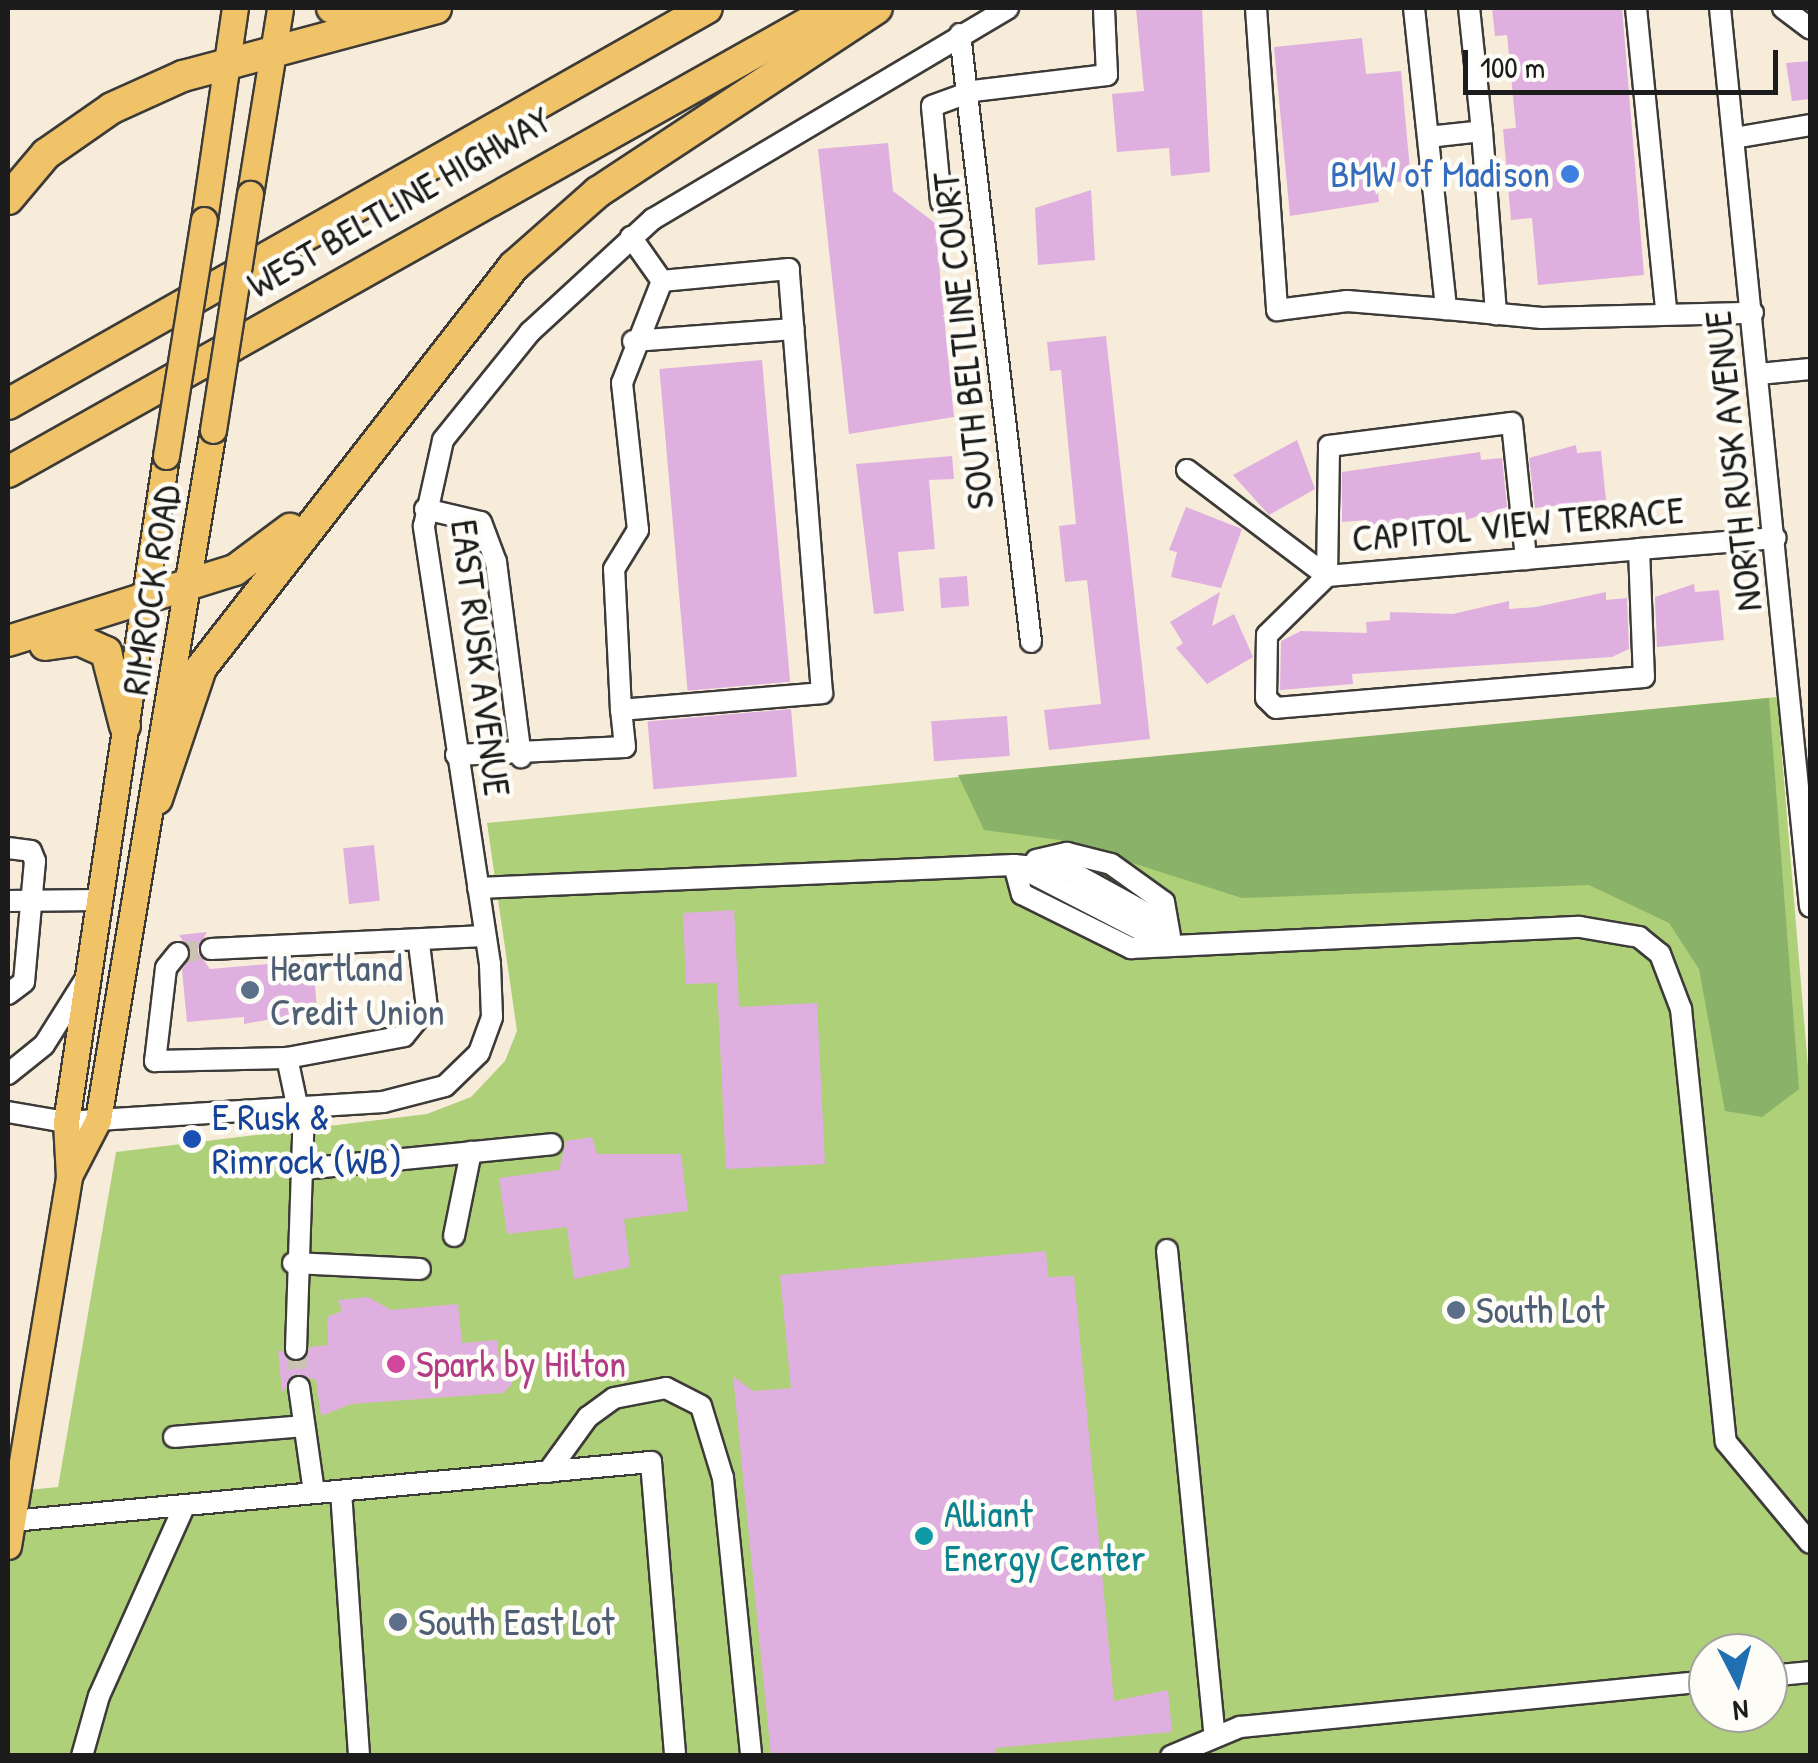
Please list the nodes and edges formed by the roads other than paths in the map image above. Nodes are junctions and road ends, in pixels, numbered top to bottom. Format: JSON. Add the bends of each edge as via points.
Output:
{"nodes":[{"id":1,"x":235,"y":8,"type":"edge"},
{"id":2,"x":280,"y":8,"type":"edge"},
{"id":3,"x":332,"y":8,"type":"edge"},
{"id":4,"x":707,"y":8,"type":"edge"},
{"id":5,"x":834,"y":8,"type":"edge"},
{"id":6,"x":877,"y":8,"type":"edge"},
{"id":7,"x":1008,"y":8,"type":"edge"},
{"id":8,"x":1104,"y":8,"type":"edge"},
{"id":9,"x":1280,"y":8,"type":"edge"},
{"id":10,"x":1414,"y":8,"type":"edge"},
{"id":11,"x":1469,"y":8,"type":"edge"},
{"id":12,"x":1636,"y":8,"type":"edge"},
{"id":13,"x":1720,"y":8,"type":"edge"},
{"id":14,"x":1784,"y":8,"type":"edge"},
{"id":15,"x":1256,"y":9,"type":"edge"},
{"id":16,"x":428,"y":10,"type":"edge"},
{"id":17,"x":1810,"y":28,"type":"edge"},
{"id":18,"x":960,"y":34,"type":"junction"},
{"id":19,"x":273,"y":53,"type":"junction"},
{"id":20,"x":226,"y":65,"type":"junction"},
{"id":21,"x":972,"y":91,"type":"junction"},
{"id":22,"x":1810,"y":125,"type":"edge"},
{"id":23,"x":1482,"y":131,"type":"junction"},
{"id":24,"x":1428,"y":138,"type":"junction"},
{"id":25,"x":1734,"y":138,"type":"junction"},
{"id":26,"x":8,"y":199,"type":"edge"},
{"id":27,"x":941,"y":202,"type":"dead end"},
{"id":28,"x":631,"y":237,"type":"junction"},
{"id":29,"x":662,"y":281,"type":"junction"},
{"id":30,"x":1446,"y":309,"type":"junction"},
{"id":31,"x":1666,"y":310,"type":"junction"},
{"id":32,"x":1752,"y":312,"type":"junction"},
{"id":33,"x":1496,"y":314,"type":"junction"},
{"id":34,"x":794,"y":329,"type":"junction"},
{"id":35,"x":633,"y":341,"type":"junction"},
{"id":36,"x":1810,"y":369,"type":"edge"},
{"id":37,"x":1759,"y":374,"type":"junction"},
{"id":38,"x":8,"y":404,"type":"edge"},
{"id":39,"x":1187,"y":470,"type":"dead end"},
{"id":40,"x":8,"y":472,"type":"edge"},
{"id":41,"x":346,"y":475,"type":"junction"},
{"id":42,"x":425,"y":509,"type":"junction"},
{"id":43,"x":1776,"y":538,"type":"junction"},
{"id":44,"x":1639,"y":550,"type":"junction"},
{"id":45,"x":1526,"y":559,"type":"junction"},
{"id":46,"x":1327,"y":576,"type":"junction"},
{"id":47,"x":188,"y":587,"type":"junction"},
{"id":48,"x":145,"y":603,"type":"junction"},
{"id":49,"x":8,"y":641,"type":"edge"},
{"id":50,"x":1030,"y":642,"type":"dead end"},
{"id":51,"x":8,"y":652,"type":"edge"},
{"id":52,"x":1802,"y":692,"type":"edge"},
{"id":53,"x":621,"y":710,"type":"junction"},
{"id":54,"x":125,"y":726,"type":"junction"},
{"id":55,"x":456,"y":754,"type":"junction"},
{"id":56,"x":521,"y":757,"type":"junction"},
{"id":57,"x":157,"y":799,"type":"junction"},
{"id":58,"x":8,"y":848,"type":"edge"},
{"id":59,"x":1014,"y":865,"type":"junction"},
{"id":60,"x":478,"y":888,"type":"junction"},
{"id":61,"x":31,"y":899,"type":"junction"},
{"id":62,"x":100,"y":900,"type":"junction"},
{"id":63,"x":8,"y":902,"type":"edge"},
{"id":64,"x":1810,"y":908,"type":"edge"},
{"id":65,"x":486,"y":936,"type":"junction"},
{"id":66,"x":418,"y":944,"type":"junction"},
{"id":67,"x":1172,"y":945,"type":"junction"},
{"id":68,"x":211,"y":950,"type":"tunnel mouth"},
{"id":69,"x":178,"y":952,"type":"dead end"},
{"id":70,"x":89,"y":973,"type":"junction"},
{"id":71,"x":8,"y":994,"type":"edge"},
{"id":72,"x":287,"y":1058,"type":"junction"},
{"id":73,"x":8,"y":1074,"type":"edge"},
{"id":74,"x":300,"y":1108,"type":"junction"},
{"id":75,"x":8,"y":1112,"type":"edge"},
{"id":76,"x":98,"y":1120,"type":"junction"},
{"id":77,"x":66,"y":1122,"type":"junction"},
{"id":78,"x":552,"y":1144,"type":"dead end"},
{"id":79,"x":471,"y":1152,"type":"junction"},
{"id":80,"x":303,"y":1169,"type":"junction"},
{"id":81,"x":70,"y":1176,"type":"junction"},
{"id":82,"x":454,"y":1236,"type":"dead end"},
{"id":83,"x":1168,"y":1250,"type":"dead end"},
{"id":84,"x":293,"y":1263,"type":"junction"},
{"id":85,"x":420,"y":1269,"type":"dead end"},
{"id":86,"x":296,"y":1349,"type":"tunnel mouth"},
{"id":87,"x":298,"y":1387,"type":"tunnel mouth"},
{"id":88,"x":304,"y":1426,"type":"junction"},
{"id":89,"x":174,"y":1438,"type":"dead end"},
{"id":90,"x":548,"y":1472,"type":"junction"},
{"id":91,"x":340,"y":1491,"type":"junction"},
{"id":92,"x":314,"y":1493,"type":"junction"},
{"id":93,"x":185,"y":1505,"type":"junction"},
{"id":94,"x":10,"y":1534,"type":"edge"},
{"id":95,"x":1810,"y":1543,"type":"edge"},
{"id":96,"x":1688,"y":1683,"type":"edge"},
{"id":97,"x":1214,"y":1732,"type":"junction"},
{"id":98,"x":82,"y":1756,"type":"edge"},
{"id":99,"x":359,"y":1756,"type":"edge"},
{"id":100,"x":675,"y":1756,"type":"edge"},
{"id":101,"x":751,"y":1756,"type":"edge"},
{"id":102,"x":1170,"y":1756,"type":"edge"}],
"edges":[{"from":1,"to":20,"type":"main road","name":"RIMROCK ROAD"},
{"from":2,"to":19,"type":"main road","name":"RIMROCK ROAD"},
{"from":3,"to":16,"type":"highway"},
{"from":4,"to":38,"type":"highway","name":"WEST BELTLINE HIGHWAY"},
{"from":5,"to":40,"type":"highway","name":"WEST BELTLINE HIGHWAY"},
{"from":6,"to":41,"type":"highway","via":[[583,204],[494,288]]},
{"from":7,"to":18,"type":"street","name":"EAST RUSK AVENUE"},
{"from":8,"to":21,"type":"street","via":[[1107,75]]},
{"from":9,"to":15,"type":"street"},
{"from":10,"to":24,"type":"street"},
{"from":11,"to":23,"type":"street"},
{"from":12,"to":31,"type":"street"},
{"from":13,"to":25,"type":"street","name":"NORTH RUSK AVENUE"},
{"from":14,"to":17,"type":"street"},
{"from":15,"to":30,"type":"street","via":[[1277,310],[1348,301]]},
{"from":16,"to":19,"type":"highway"},
{"from":18,"to":21,"type":"street","name":"SOUTH BELTLINE COURT"},
{"from":18,"to":28,"type":"street","name":"EAST RUSK AVENUE"},
{"from":19,"to":20,"type":"highway"},
{"from":19,"to":47,"type":"main road","name":"RIMROCK ROAD","bridge":true},
{"from":20,"to":26,"type":"highway","via":[[84,123]]},
{"from":20,"to":48,"type":"main road","name":"RIMROCK ROAD","bridge":true},
{"from":21,"to":27,"type":"street","via":[[932,106]]},
{"from":21,"to":50,"type":"street","name":"SOUTH BELTLINE COURT"},
{"from":22,"to":25,"type":"street"},
{"from":23,"to":24,"type":"street"},
{"from":23,"to":33,"type":"street"},
{"from":24,"to":30,"type":"street"},
{"from":25,"to":32,"type":"street","name":"NORTH RUSK AVENUE"},
{"from":28,"to":29,"type":"street"},
{"from":28,"to":42,"type":"street","name":"EAST RUSK AVENUE","via":[[454,421]]},
{"from":29,"to":34,"type":"street","via":[[789,269]]},
{"from":29,"to":35,"type":"street"},
{"from":30,"to":33,"type":"street"},
{"from":31,"to":32,"type":"street"},
{"from":31,"to":33,"type":"street"},
{"from":32,"to":37,"type":"street","name":"NORTH RUSK AVENUE"},
{"from":34,"to":35,"type":"street"},
{"from":34,"to":53,"type":"street","via":[[822,693]]},
{"from":35,"to":53,"type":"street","via":[[622,383],[638,530],[614,570]]},
{"from":36,"to":37,"type":"street"},
{"from":37,"to":43,"type":"street","name":"NORTH RUSK AVENUE"},
{"from":39,"to":46,"type":"street"},
{"from":41,"to":47,"type":"highway","via":[[270,547]]},
{"from":41,"to":57,"type":"highway","via":[[201,668]]},
{"from":42,"to":55,"type":"street","name":"EAST RUSK AVENUE"},
{"from":42,"to":56,"type":"street","via":[[480,522],[496,562]]},
{"from":43,"to":44,"type":"street","name":"CAPITOL VIEW TERRACE"},
{"from":43,"to":52,"type":"street","name":"NORTH RUSK AVENUE"},
{"from":44,"to":45,"type":"street","name":"CAPITOL VIEW TERRACE"},
{"from":44,"to":46,"type":"street","via":[[1644,677],[1276,708],[1266,698],[1264,643]]},
{"from":45,"to":46,"type":"street","name":"CAPITOL VIEW TERRACE"},
{"from":45,"to":46,"type":"street","via":[[1512,423],[1329,446]]},
{"from":47,"to":48,"type":"highway"},
{"from":47,"to":57,"type":"main road","name":"RIMROCK ROAD"},
{"from":48,"to":49,"type":"highway"},
{"from":48,"to":54,"type":"main road","name":"RIMROCK ROAD"},
{"from":51,"to":54,"type":"highway","via":[[96,645],[116,668]]},
{"from":52,"to":64,"type":"street","name":"NORTH RUSK AVENUE"},
{"from":53,"to":56,"type":"street","via":[[625,747]]},
{"from":54,"to":62,"type":"main road","name":"RIMROCK ROAD"},
{"from":55,"to":56,"type":"street"},
{"from":55,"to":60,"type":"street","name":"EAST RUSK AVENUE"},
{"from":57,"to":76,"type":"main road","name":"RIMROCK ROAD"},
{"from":58,"to":61,"type":"street","via":[[31,851]]},
{"from":59,"to":60,"type":"street"},
{"from":59,"to":67,"type":"street"},
{"from":59,"to":67,"type":"street","via":[[1067,853],[1110,864],[1164,902]]},
{"from":60,"to":65,"type":"street","name":"EAST RUSK AVENUE"},
{"from":61,"to":62,"type":"street"},
{"from":61,"to":63,"type":"street"},
{"from":61,"to":71,"type":"street","via":[[24,982]]},
{"from":62,"to":70,"type":"main road","name":"RIMROCK ROAD"},
{"from":65,"to":66,"type":"street"},
{"from":65,"to":74,"type":"street","name":"EAST RUSK AVENUE","via":[[492,1017],[463,1070],[415,1098]]},
{"from":66,"to":68,"type":"street","via":[[316,939]]},
{"from":66,"to":72,"type":"street","via":[[427,1008],[404,1036]]},
{"from":67,"to":95,"type":"street","via":[[1580,928],[1639,937],[1660,954],[1681,1010],[1726,1442]]},
{"from":69,"to":72,"type":"street","via":[[166,968],[152,1040],[161,1068]]},
{"from":70,"to":73,"type":"street","via":[[44,1045]]},
{"from":70,"to":77,"type":"main road","name":"RIMROCK ROAD"},
{"from":72,"to":74,"type":"street"},
{"from":74,"to":76,"type":"street","name":"EAST RUSK AVENUE"},
{"from":74,"to":80,"type":"street"},
{"from":75,"to":77,"type":"street","name":"EAST RUSK AVENUE"},
{"from":76,"to":77,"type":"street","name":"EAST RUSK AVENUE"},
{"from":76,"to":81,"type":"main road","name":"RIMROCK ROAD"},
{"from":77,"to":81,"type":"main road","name":"RIMROCK ROAD"},
{"from":78,"to":79,"type":"street"},
{"from":79,"to":80,"type":"street"},
{"from":79,"to":82,"type":"street"},
{"from":80,"to":84,"type":"street"},
{"from":81,"to":94,"type":"main road","name":"RIMROCK ROAD"},
{"from":83,"to":97,"type":"street"},
{"from":84,"to":85,"type":"street"},
{"from":84,"to":86,"type":"street"},
{"from":87,"to":88,"type":"street"},
{"from":88,"to":89,"type":"street"},
{"from":88,"to":92,"type":"street"},
{"from":90,"to":91,"type":"street"},
{"from":90,"to":100,"type":"street","via":[[651,1462]]},
{"from":90,"to":101,"type":"street","via":[[588,1417],[614,1398],[666,1388],[702,1406],[722,1478]]},
{"from":91,"to":92,"type":"street"},
{"from":91,"to":99,"type":"street"},
{"from":92,"to":93,"type":"street"},
{"from":93,"to":94,"type":"street"},
{"from":93,"to":98,"type":"street","via":[[95,1705]]},
{"from":96,"to":97,"type":"street"},
{"from":97,"to":102,"type":"street"}]}
